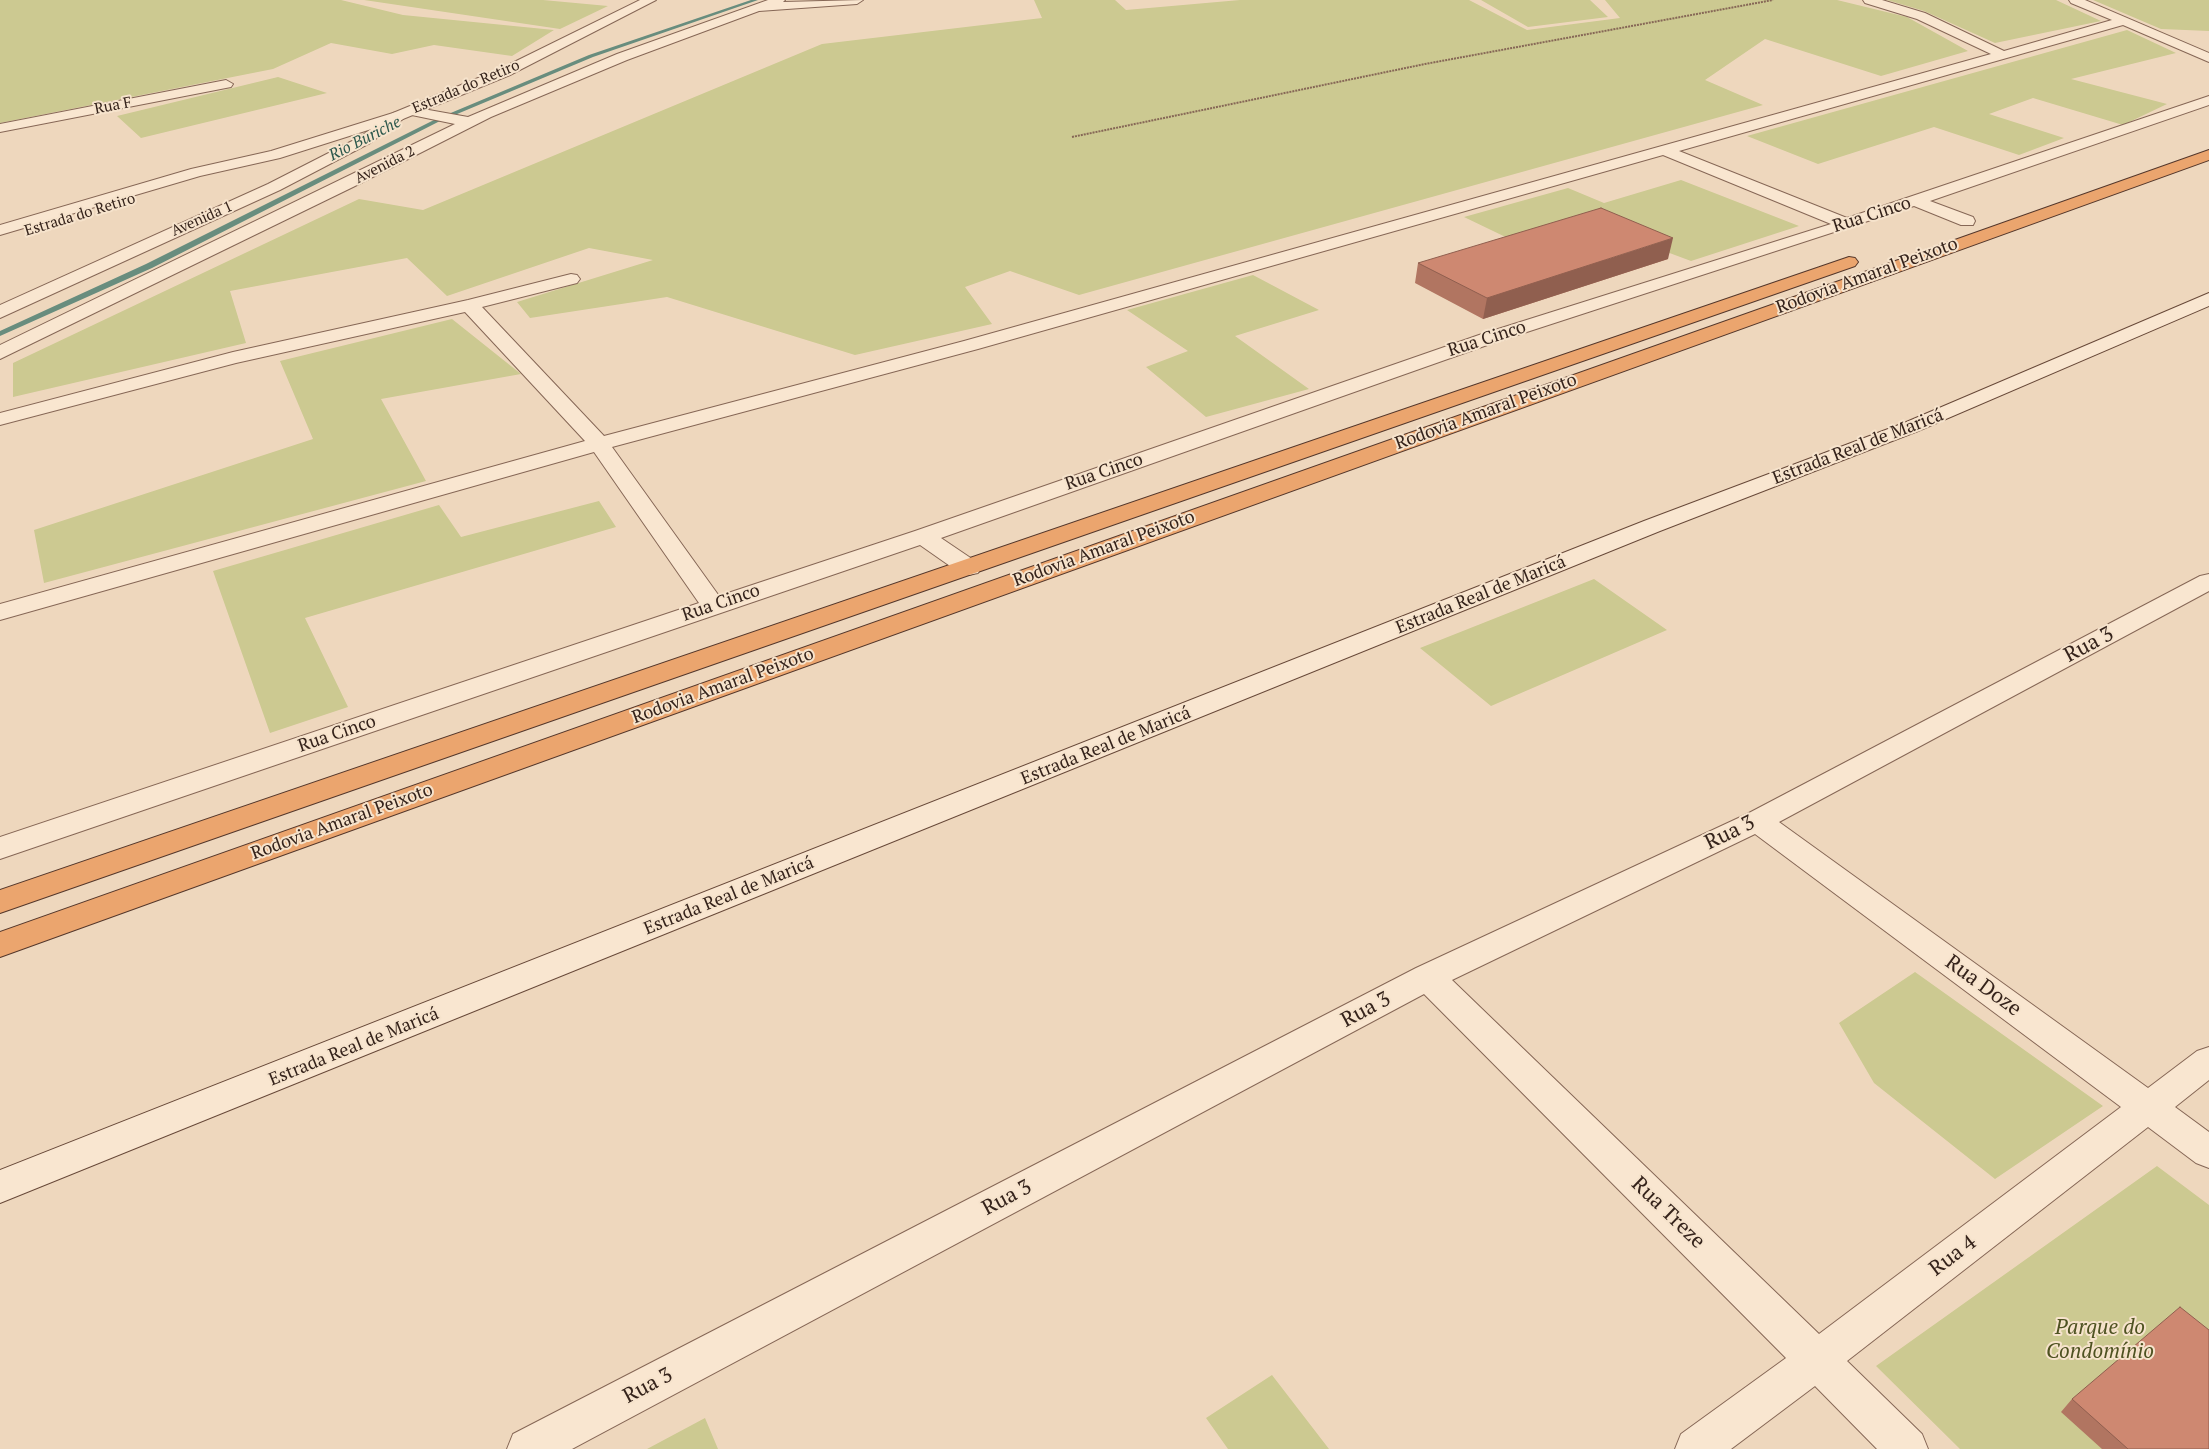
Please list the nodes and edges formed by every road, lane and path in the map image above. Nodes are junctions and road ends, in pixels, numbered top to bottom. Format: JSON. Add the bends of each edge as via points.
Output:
{"nodes":[{"id":1,"x":650,"y":0,"type":"edge"},
{"id":2,"x":779,"y":0,"type":"edge"},
{"id":3,"x":857,"y":0,"type":"edge"},
{"id":4,"x":1773,"y":0,"type":"edge"},
{"id":5,"x":1869,"y":0,"type":"edge"},
{"id":6,"x":2075,"y":0,"type":"edge"},
{"id":7,"x":757,"y":8,"type":"junction"},
{"id":8,"x":2124,"y":21,"type":"junction"},
{"id":9,"x":2001,"y":54,"type":"junction"},
{"id":10,"x":2209,"y":58,"type":"edge"},
{"id":11,"x":226,"y":84,"type":"dead end"},
{"id":12,"x":2209,"y":100,"type":"edge"},
{"id":13,"x":405,"y":114,"type":"junction"},
{"id":14,"x":462,"y":121,"type":"junction"},
{"id":15,"x":0,"y":128,"type":"edge"},
{"id":16,"x":2209,"y":136,"type":"edge"},
{"id":17,"x":1072,"y":137,"type":"dead end"},
{"id":18,"x":1663,"y":150,"type":"junction"},
{"id":19,"x":274,"y":155,"type":"junction"},
{"id":20,"x":2209,"y":155,"type":"edge"},
{"id":21,"x":1915,"y":201,"type":"junction"},
{"id":22,"x":1967,"y":221,"type":"junction"},
{"id":23,"x":1847,"y":224,"type":"junction"},
{"id":24,"x":0,"y":230,"type":"edge"},
{"id":25,"x":0,"y":240,"type":"edge"},
{"id":26,"x":571,"y":279,"type":"dead end"},
{"id":27,"x":2209,"y":299,"type":"edge"},
{"id":28,"x":469,"y":305,"type":"junction"},
{"id":29,"x":0,"y":312,"type":"edge"},
{"id":30,"x":0,"y":353,"type":"edge"},
{"id":31,"x":0,"y":419,"type":"edge"},
{"id":32,"x":599,"y":444,"type":"junction"},
{"id":33,"x":923,"y":536,"type":"junction"},
{"id":34,"x":968,"y":568,"type":"junction"},
{"id":35,"x":2209,"y":581,"type":"edge"},
{"id":36,"x":713,"y":605,"type":"junction"},
{"id":37,"x":0,"y":612,"type":"edge"},
{"id":38,"x":1757,"y":821,"type":"junction"},
{"id":39,"x":0,"y":848,"type":"edge"},
{"id":40,"x":0,"y":902,"type":"edge"},
{"id":41,"x":0,"y":945,"type":"edge"},
{"id":42,"x":1428,"y":977,"type":"junction"},
{"id":43,"x":2209,"y":1061,"type":"edge"},
{"id":44,"x":2148,"y":1107,"type":"junction"},
{"id":45,"x":2209,"y":1152,"type":"edge"},
{"id":46,"x":0,"y":1187,"type":"edge"},
{"id":47,"x":1818,"y":1359,"type":"junction"},
{"id":48,"x":528,"y":1449,"type":"edge"},
{"id":49,"x":1696,"y":1449,"type":"edge"},
{"id":50,"x":1907,"y":1449,"type":"edge"}],
"edges":[{"from":1,"to":13,"type":"street","name":"Estrada do Retiro","via":[[505,72]]},
{"from":2,"to":7,"type":"street","name":"Avenida 2"},
{"from":3,"to":7,"type":"street"},
{"from":4,"to":17,"type":"path","via":[[1425,64]]},
{"from":5,"to":9,"type":"street","via":[[1921,16]]},
{"from":6,"to":8,"type":"street"},
{"from":7,"to":14,"type":"street","name":"Avenida 2","via":[[622,57]]},
{"from":8,"to":9,"type":"street"},
{"from":8,"to":10,"type":"street"},
{"from":9,"to":18,"type":"street"},
{"from":11,"to":15,"type":"street","name":"Rua F"},
{"from":12,"to":21,"type":"street","name":"Rua Cinco"},
{"from":13,"to":14,"type":"street"},
{"from":13,"to":19,"type":"street","name":"Estrada do Retiro"},
{"from":13,"to":29,"type":"street","name":"Avenida 1","via":[[365,140],[282,183]]},
{"from":14,"to":30,"type":"street","name":"Avenida 2","via":[[347,184]]},
{"from":16,"to":22,"type":"highway","name":"Rodovia Amaral Peixoto"},
{"from":18,"to":23,"type":"street"},
{"from":18,"to":32,"type":"street","via":[[972,345]]},
{"from":19,"to":24,"type":"street","name":"Estrada do Retiro","via":[[189,175]]},
{"from":19,"to":25,"type":"street","name":"Estrada do Retiro","via":[[238,169]]},
{"from":20,"to":41,"type":"highway","name":"Rodovia Amaral Peixoto"},
{"from":21,"to":22,"type":"street"},
{"from":21,"to":23,"type":"street","name":"Rua Cinco"},
{"from":22,"to":34,"type":"highway","name":"Rodovia Amaral Peixoto"},
{"from":23,"to":33,"type":"street","name":"Rua Cinco","via":[[1486,339]]},
{"from":26,"to":28,"type":"street"},
{"from":27,"to":46,"type":"street","name":"Estrada Real de Maricá","via":[[1912,427],[1642,530]]},
{"from":28,"to":31,"type":"street","via":[[233,358]]},
{"from":28,"to":32,"type":"street"},
{"from":32,"to":36,"type":"street"},
{"from":32,"to":37,"type":"street"},
{"from":33,"to":34,"type":"street"},
{"from":33,"to":36,"type":"street","name":"Rua Cinco"},
{"from":34,"to":40,"type":"highway","name":"Rodovia Amaral Peixoto"},
{"from":35,"to":38,"type":"street","name":"Rua 3"},
{"from":36,"to":39,"type":"street","name":"Rua Cinco"},
{"from":38,"to":42,"type":"street","name":"Rua 3"},
{"from":38,"to":44,"type":"street","name":"Rua Doze"},
{"from":42,"to":47,"type":"street","name":"Rua Treze"},
{"from":42,"to":48,"type":"street","name":"Rua 3"},
{"from":43,"to":44,"type":"street","name":"Rua 4"},
{"from":44,"to":45,"type":"street","name":"Rua Doze"},
{"from":44,"to":47,"type":"street","name":"Rua 4"},
{"from":47,"to":49,"type":"street","name":"Rua 4"},
{"from":47,"to":50,"type":"street","name":"Rua Treze"}]}
